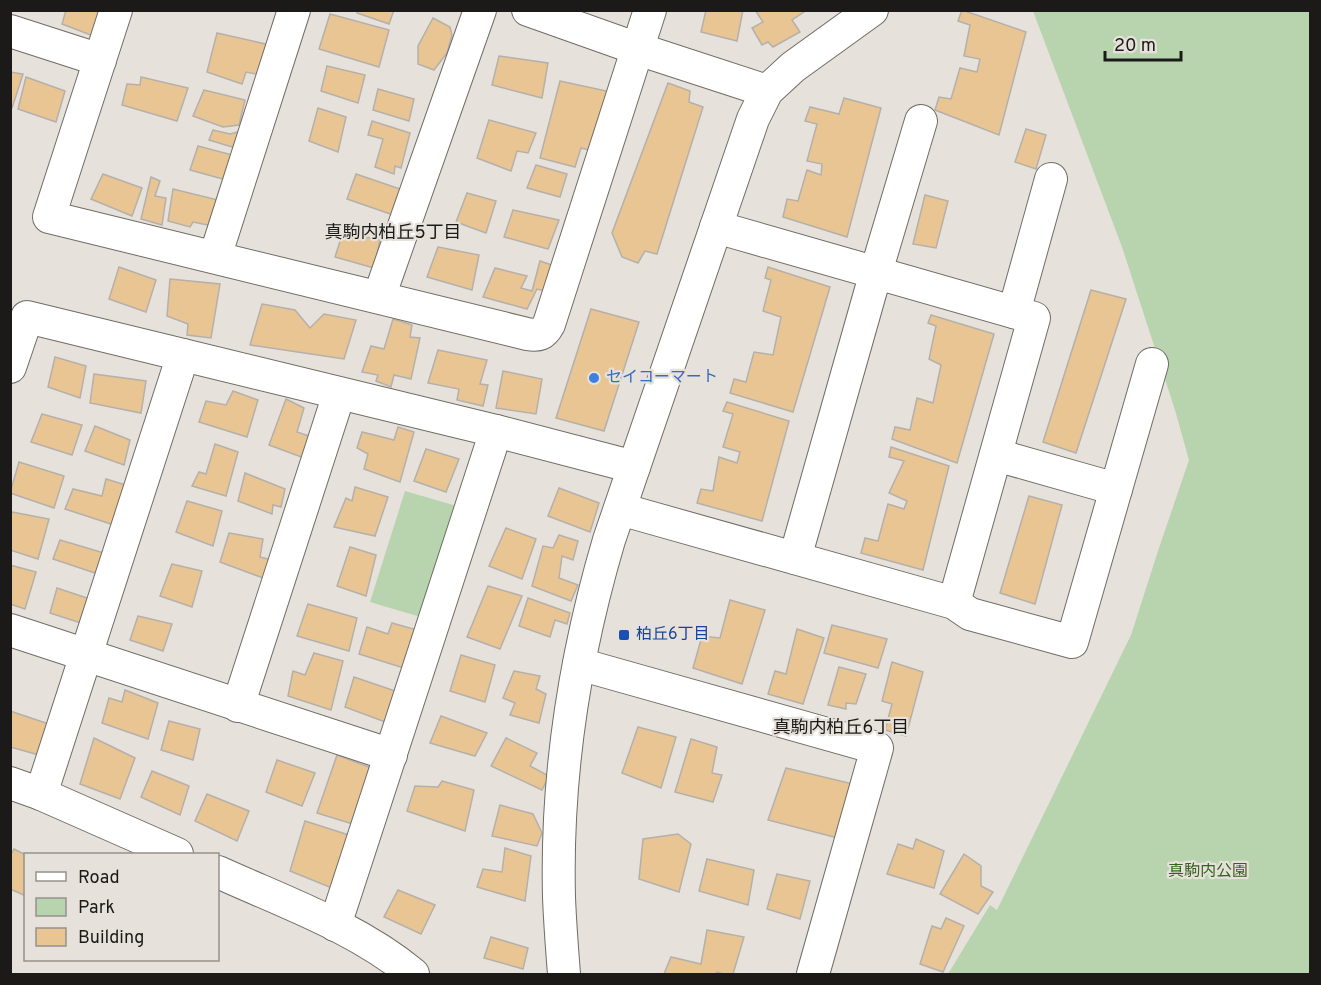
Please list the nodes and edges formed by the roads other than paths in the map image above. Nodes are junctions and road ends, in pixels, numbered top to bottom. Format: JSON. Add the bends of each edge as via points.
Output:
{"nodes":[{"id":1,"x":116,"y":10,"type":"edge"},
{"id":2,"x":294,"y":10,"type":"edge"},
{"id":3,"x":480,"y":10,"type":"edge"},
{"id":4,"x":528,"y":10,"type":"edge"},
{"id":5,"x":650,"y":10,"type":"edge"},
{"id":6,"x":872,"y":10,"type":"edge"},
{"id":7,"x":10,"y":31,"type":"edge"},
{"id":8,"x":638,"y":49,"type":"junction"},
{"id":9,"x":100,"y":60,"type":"junction"},
{"id":10,"x":767,"y":91,"type":"junction"},
{"id":11,"x":921,"y":122,"type":"dead end"},
{"id":12,"x":1051,"y":179,"type":"dead end"},
{"id":13,"x":716,"y":227,"type":"junction"},
{"id":14,"x":215,"y":257,"type":"junction"},
{"id":15,"x":876,"y":272,"type":"junction"},
{"id":16,"x":379,"y":297,"type":"junction"},
{"id":17,"x":1014,"y":312,"type":"junction"},
{"id":18,"x":183,"y":354,"type":"junction"},
{"id":19,"x":1152,"y":364,"type":"dead end"},
{"id":20,"x":10,"y":367,"type":"edge"},
{"id":21,"x":339,"y":394,"type":"junction"},
{"id":22,"x":496,"y":431,"type":"junction"},
{"id":23,"x":996,"y":455,"type":"junction"},
{"id":24,"x":634,"y":467,"type":"junction"},
{"id":25,"x":1116,"y":489,"type":"junction"},
{"id":26,"x":620,"y":509,"type":"junction"},
{"id":27,"x":795,"y":558,"type":"junction"},
{"id":28,"x":954,"y":603,"type":"junction"},
{"id":29,"x":10,"y":630,"type":"edge"},
{"id":30,"x":86,"y":656,"type":"junction"},
{"id":31,"x":579,"y":664,"type":"junction"},
{"id":32,"x":238,"y":706,"type":"junction"},
{"id":33,"x":391,"y":756,"type":"junction"},
{"id":34,"x":20,"y":789,"type":"edge"},
{"id":35,"x":172,"y":853,"type":"edge"},
{"id":36,"x":219,"y":872,"type":"edge"},
{"id":37,"x":335,"y":925,"type":"junction"},
{"id":38,"x":412,"y":975,"type":"edge"},
{"id":39,"x":564,"y":975,"type":"edge"},
{"id":40,"x":813,"y":975,"type":"edge"}],
"edges":[{"from":1,"to":9,"type":"street"},
{"from":2,"to":14,"type":"street"},
{"from":3,"to":16,"type":"street"},
{"from":4,"to":8,"type":"street"},
{"from":5,"to":8,"type":"street"},
{"from":6,"to":10,"type":"street","via":[[793,67]]},
{"from":7,"to":9,"type":"street"},
{"from":8,"to":10,"type":"street"},
{"from":8,"to":16,"type":"street","via":[[545,331],[527,334]]},
{"from":9,"to":14,"type":"street","via":[[49,217]]},
{"from":10,"to":13,"type":"street","via":[[753,119]]},
{"from":11,"to":15,"type":"street"},
{"from":12,"to":17,"type":"street"},
{"from":13,"to":15,"type":"street"},
{"from":13,"to":24,"type":"street"},
{"from":14,"to":16,"type":"street"},
{"from":15,"to":17,"type":"street"},
{"from":15,"to":27,"type":"street"},
{"from":17,"to":23,"type":"street","via":[[1034,318]]},
{"from":18,"to":20,"type":"street","via":[[27,317]]},
{"from":18,"to":21,"type":"street"},
{"from":18,"to":30,"type":"street"},
{"from":19,"to":25,"type":"street"},
{"from":21,"to":22,"type":"street"},
{"from":21,"to":32,"type":"street"},
{"from":22,"to":24,"type":"street"},
{"from":22,"to":33,"type":"street"},
{"from":23,"to":25,"type":"street"},
{"from":23,"to":28,"type":"street"},
{"from":24,"to":26,"type":"street"},
{"from":25,"to":28,"type":"street","via":[[1072,642],[970,614]]},
{"from":26,"to":27,"type":"street"},
{"from":26,"to":31,"type":"street","via":[[598,576]]},
{"from":27,"to":28,"type":"street"},
{"from":29,"to":30,"type":"street"},
{"from":30,"to":32,"type":"street"},
{"from":30,"to":34,"type":"street"},
{"from":31,"to":39,"type":"street","via":[[561,807],[559,896]]},
{"from":31,"to":40,"type":"street","via":[[877,748]]},
{"from":32,"to":33,"type":"street"},
{"from":33,"to":37,"type":"street"},
{"from":34,"to":35,"type":"street"},
{"from":36,"to":37,"type":"street"},
{"from":37,"to":38,"type":"street","via":[[378,949]]}]}
